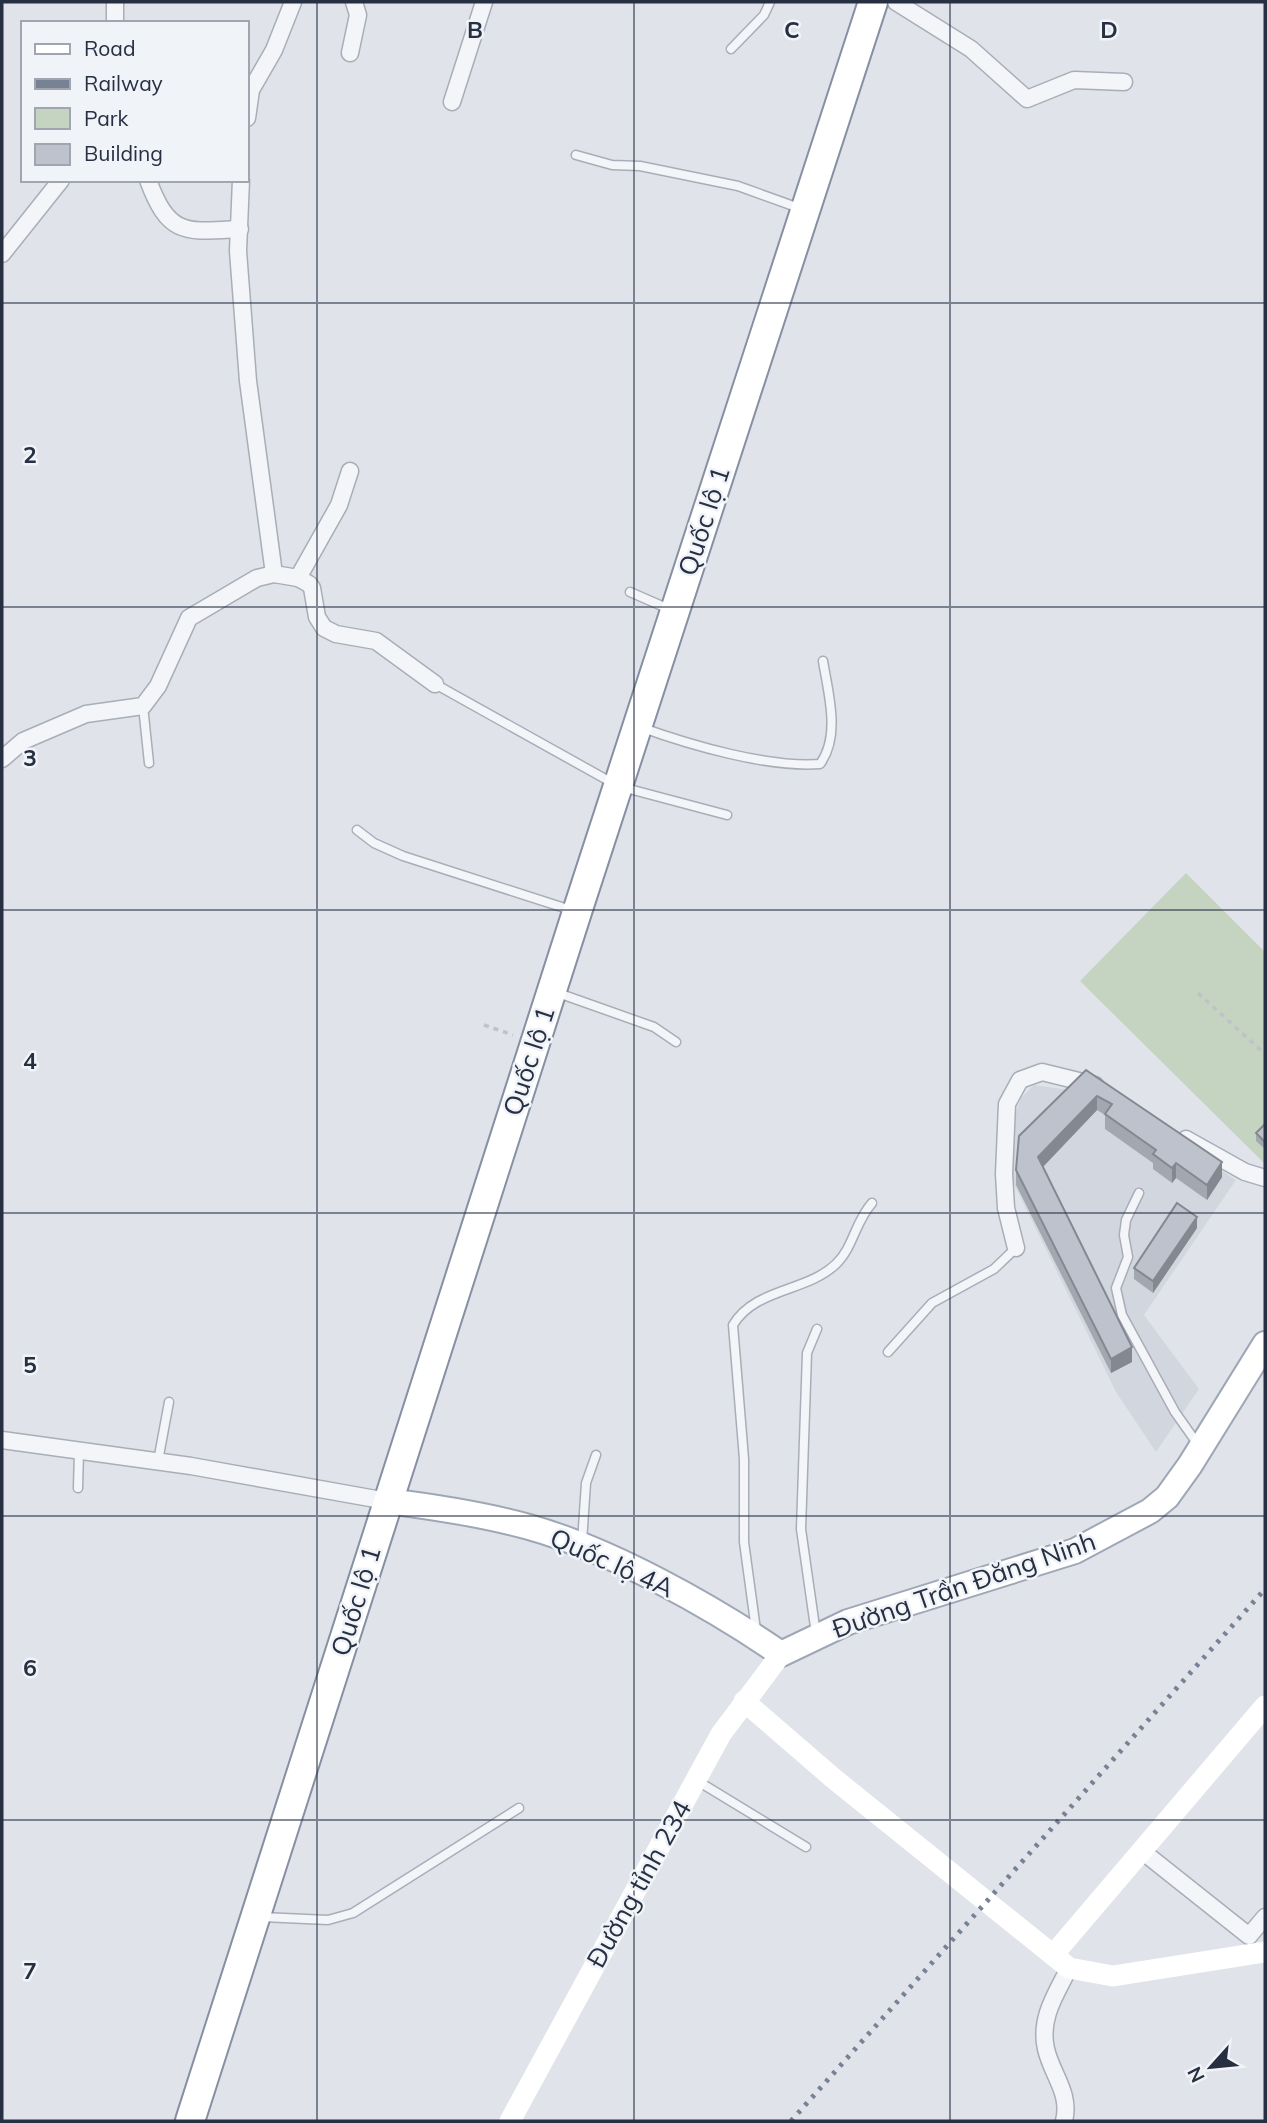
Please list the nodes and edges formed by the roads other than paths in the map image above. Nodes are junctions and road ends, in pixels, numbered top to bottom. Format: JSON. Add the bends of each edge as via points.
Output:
{"nodes":[{"id":1,"x":115,"y":2,"type":"edge"},
{"id":2,"x":293,"y":2,"type":"edge"},
{"id":3,"x":355,"y":2,"type":"edge"},
{"id":4,"x":484,"y":2,"type":"edge"},
{"id":5,"x":769,"y":2,"type":"edge"},
{"id":6,"x":873,"y":2,"type":"edge"},
{"id":7,"x":896,"y":2,"type":"edge"},
{"id":8,"x":115,"y":21,"type":"edge"},
{"id":9,"x":731,"y":49,"type":"dead end"},
{"id":10,"x":350,"y":53,"type":"dead end"},
{"id":11,"x":1124,"y":82,"type":"dead end"},
{"id":12,"x":452,"y":102,"type":"dead end"},
{"id":13,"x":248,"y":111,"type":"edge"},
{"id":14,"x":576,"y":155,"type":"dead end"},
{"id":15,"x":59,"y":182,"type":"edge"},
{"id":16,"x":149,"y":182,"type":"edge"},
{"id":17,"x":241,"y":182,"type":"edge"},
{"id":18,"x":805,"y":211,"type":"junction"},
{"id":19,"x":240,"y":229,"type":"junction"},
{"id":20,"x":2,"y":254,"type":"edge"},
{"id":21,"x":350,"y":471,"type":"dead end"},
{"id":22,"x":274,"y":573,"type":"junction"},
{"id":23,"x":298,"y":578,"type":"junction"},
{"id":24,"x":630,"y":592,"type":"dead end"},
{"id":25,"x":675,"y":611,"type":"junction"},
{"id":26,"x":823,"y":661,"type":"dead end"},
{"id":27,"x":435,"y":684,"type":"joint"},
{"id":28,"x":143,"y":706,"type":"junction"},
{"id":29,"x":638,"y":726,"type":"junction"},
{"id":30,"x":2,"y":759,"type":"edge"},
{"id":31,"x":149,"y":763,"type":"dead end"},
{"id":32,"x":618,"y":786,"type":"junction"},
{"id":33,"x":727,"y":815,"type":"dead end"},
{"id":34,"x":357,"y":830,"type":"dead end"},
{"id":35,"x":577,"y":912,"type":"junction"},
{"id":36,"x":552,"y":990,"type":"junction"},
{"id":37,"x":676,"y":1042,"type":"dead end"},
{"id":38,"x":1113,"y":1094,"type":"edge"},
{"id":39,"x":1168,"y":1129,"type":"edge"},
{"id":40,"x":1265,"y":1178,"type":"edge"},
{"id":41,"x":1139,"y":1193,"type":"dead end"},
{"id":42,"x":872,"y":1203,"type":"dead end"},
{"id":43,"x":1016,"y":1248,"type":"joint"},
{"id":44,"x":817,"y":1329,"type":"dead end"},
{"id":45,"x":1265,"y":1344,"type":"edge"},
{"id":46,"x":888,"y":1352,"type":"dead end"},
{"id":47,"x":169,"y":1402,"type":"dead end"},
{"id":48,"x":2,"y":1440,"type":"edge"},
{"id":49,"x":1201,"y":1448,"type":"junction"},
{"id":50,"x":79,"y":1451,"type":"junction"},
{"id":51,"x":596,"y":1454,"type":"dead end"},
{"id":52,"x":158,"y":1461,"type":"junction"},
{"id":53,"x":78,"y":1488,"type":"dead end"},
{"id":54,"x":387,"y":1501,"type":"junction"},
{"id":55,"x":582,"y":1545,"type":"junction"},
{"id":56,"x":756,"y":1637,"type":"junction"},
{"id":57,"x":816,"y":1637,"type":"junction"},
{"id":58,"x":781,"y":1654,"type":"junction"},
{"id":59,"x":744,"y":1701,"type":"junction"},
{"id":60,"x":1265,"y":1706,"type":"edge"},
{"id":61,"x":696,"y":1780,"type":"junction"},
{"id":62,"x":519,"y":1808,"type":"dead end"},
{"id":63,"x":806,"y":1847,"type":"dead end"},
{"id":64,"x":1142,"y":1851,"type":"junction"},
{"id":65,"x":256,"y":1917,"type":"junction"},
{"id":66,"x":1265,"y":1917,"type":"edge"},
{"id":67,"x":1265,"y":1952,"type":"edge"},
{"id":68,"x":1061,"y":1961,"type":"junction"},
{"id":69,"x":190,"y":2121,"type":"edge"},
{"id":70,"x":510,"y":2121,"type":"edge"},
{"id":71,"x":1064,"y":2121,"type":"edge"}],
"edges":[{"from":1,"to":8,"type":"street"},
{"from":2,"to":13,"type":"street","via":[[274,50],[251,90]]},
{"from":3,"to":10,"type":"street","via":[[358,15]]},
{"from":4,"to":12,"type":"street"},
{"from":5,"to":9,"type":"lane","via":[[764,15]]},
{"from":6,"to":18,"type":"highway","name":"Quốc lộ 1"},
{"from":7,"to":11,"type":"street","via":[[971,49],[1027,99],[1074,80]]},
{"from":14,"to":18,"type":"lane","via":[[738,186]]},
{"from":15,"to":20,"type":"street"},
{"from":16,"to":19,"type":"street","via":[[174,224],[199,231]]},
{"from":17,"to":19,"type":"street"},
{"from":18,"to":25,"type":"highway","name":"Quốc lộ 1"},
{"from":19,"to":22,"type":"street","via":[[247,381]]},
{"from":21,"to":23,"type":"street","via":[[340,505]]},
{"from":22,"to":23,"type":"street"},
{"from":22,"to":28,"type":"street","via":[[257,578],[189,618],[158,686]]},
{"from":23,"to":27,"type":"street","via":[[312,588],[317,617],[324,628],[376,641]]},
{"from":24,"to":25,"type":"lane"},
{"from":25,"to":29,"type":"highway","name":"Quốc lộ 1"},
{"from":26,"to":29,"type":"lane","via":[[831,712],[828,752],[820,764],[794,765],[676,740]]},
{"from":27,"to":32,"type":"lane"},
{"from":28,"to":30,"type":"street","via":[[86,714],[23,741]]},
{"from":28,"to":31,"type":"lane"},
{"from":29,"to":32,"type":"highway","name":"Quốc lộ 1"},
{"from":32,"to":33,"type":"lane"},
{"from":32,"to":35,"type":"highway","name":"Quốc lộ 1"},
{"from":34,"to":35,"type":"lane","via":[[403,856]]},
{"from":35,"to":36,"type":"highway","name":"Quốc lộ 1"},
{"from":36,"to":37,"type":"lane","via":[[654,1027]]},
{"from":36,"to":54,"type":"highway","name":"Quốc lộ 1"},
{"from":38,"to":43,"type":"street","via":[[1102,1086],[1042,1072],[1020,1080],[1007,1104],[1004,1174]]},
{"from":39,"to":40,"type":"street","via":[[1245,1172]]},
{"from":41,"to":49,"type":"lane","via":[[1126,1220],[1128,1257],[1116,1288],[1122,1315],[1175,1412]]},
{"from":42,"to":56,"type":"lane","via":[[836,1265],[757,1302],[739,1314],[733,1325],[744,1459],[744,1542]]},
{"from":43,"to":46,"type":"lane","via":[[994,1269],[932,1303]]},
{"from":44,"to":57,"type":"lane","via":[[807,1353],[801,1528]]},
{"from":45,"to":49,"type":"main road","name":"Đường Trần Đăng Ninh"},
{"from":47,"to":52,"type":"lane"},
{"from":48,"to":50,"type":"street"},
{"from":49,"to":57,"type":"main road","name":"Đường Trần Đăng Ninh","via":[[1167,1497],[1150,1511],[1075,1551],[848,1622]]},
{"from":50,"to":52,"type":"street"},
{"from":50,"to":53,"type":"lane"},
{"from":51,"to":55,"type":"lane","via":[[586,1483]]},
{"from":52,"to":54,"type":"street"},
{"from":54,"to":55,"type":"main road","name":"Quốc lộ 4A","via":[[467,1511]]},
{"from":54,"to":65,"type":"highway","name":"Quốc lộ 1"},
{"from":55,"to":56,"type":"main road","name":"Quốc lộ 4A","via":[[726,1616]]},
{"from":56,"to":58,"type":"main road","name":"Quốc lộ 4A"},
{"from":57,"to":58,"type":"main road","name":"Đường Trần Đăng Ninh"},
{"from":58,"to":59,"type":"street","name":"Đường tỉnh 234"},
{"from":59,"to":61,"type":"street","name":"Đường tỉnh 234"},
{"from":59,"to":68,"type":"street"},
{"from":60,"to":64,"type":"street"},
{"from":61,"to":63,"type":"lane"},
{"from":61,"to":70,"type":"street","name":"Đường tỉnh 234"},
{"from":62,"to":65,"type":"lane","via":[[353,1913],[328,1920]]},
{"from":64,"to":66,"type":"street","via":[[1248,1936]]},
{"from":64,"to":68,"type":"street"},
{"from":65,"to":69,"type":"highway","name":"Quốc lộ 1"},
{"from":67,"to":68,"type":"street","via":[[1113,1976]]},
{"from":68,"to":71,"type":"street","via":[[1045,2025],[1045,2047],[1063,2088]]}]}
